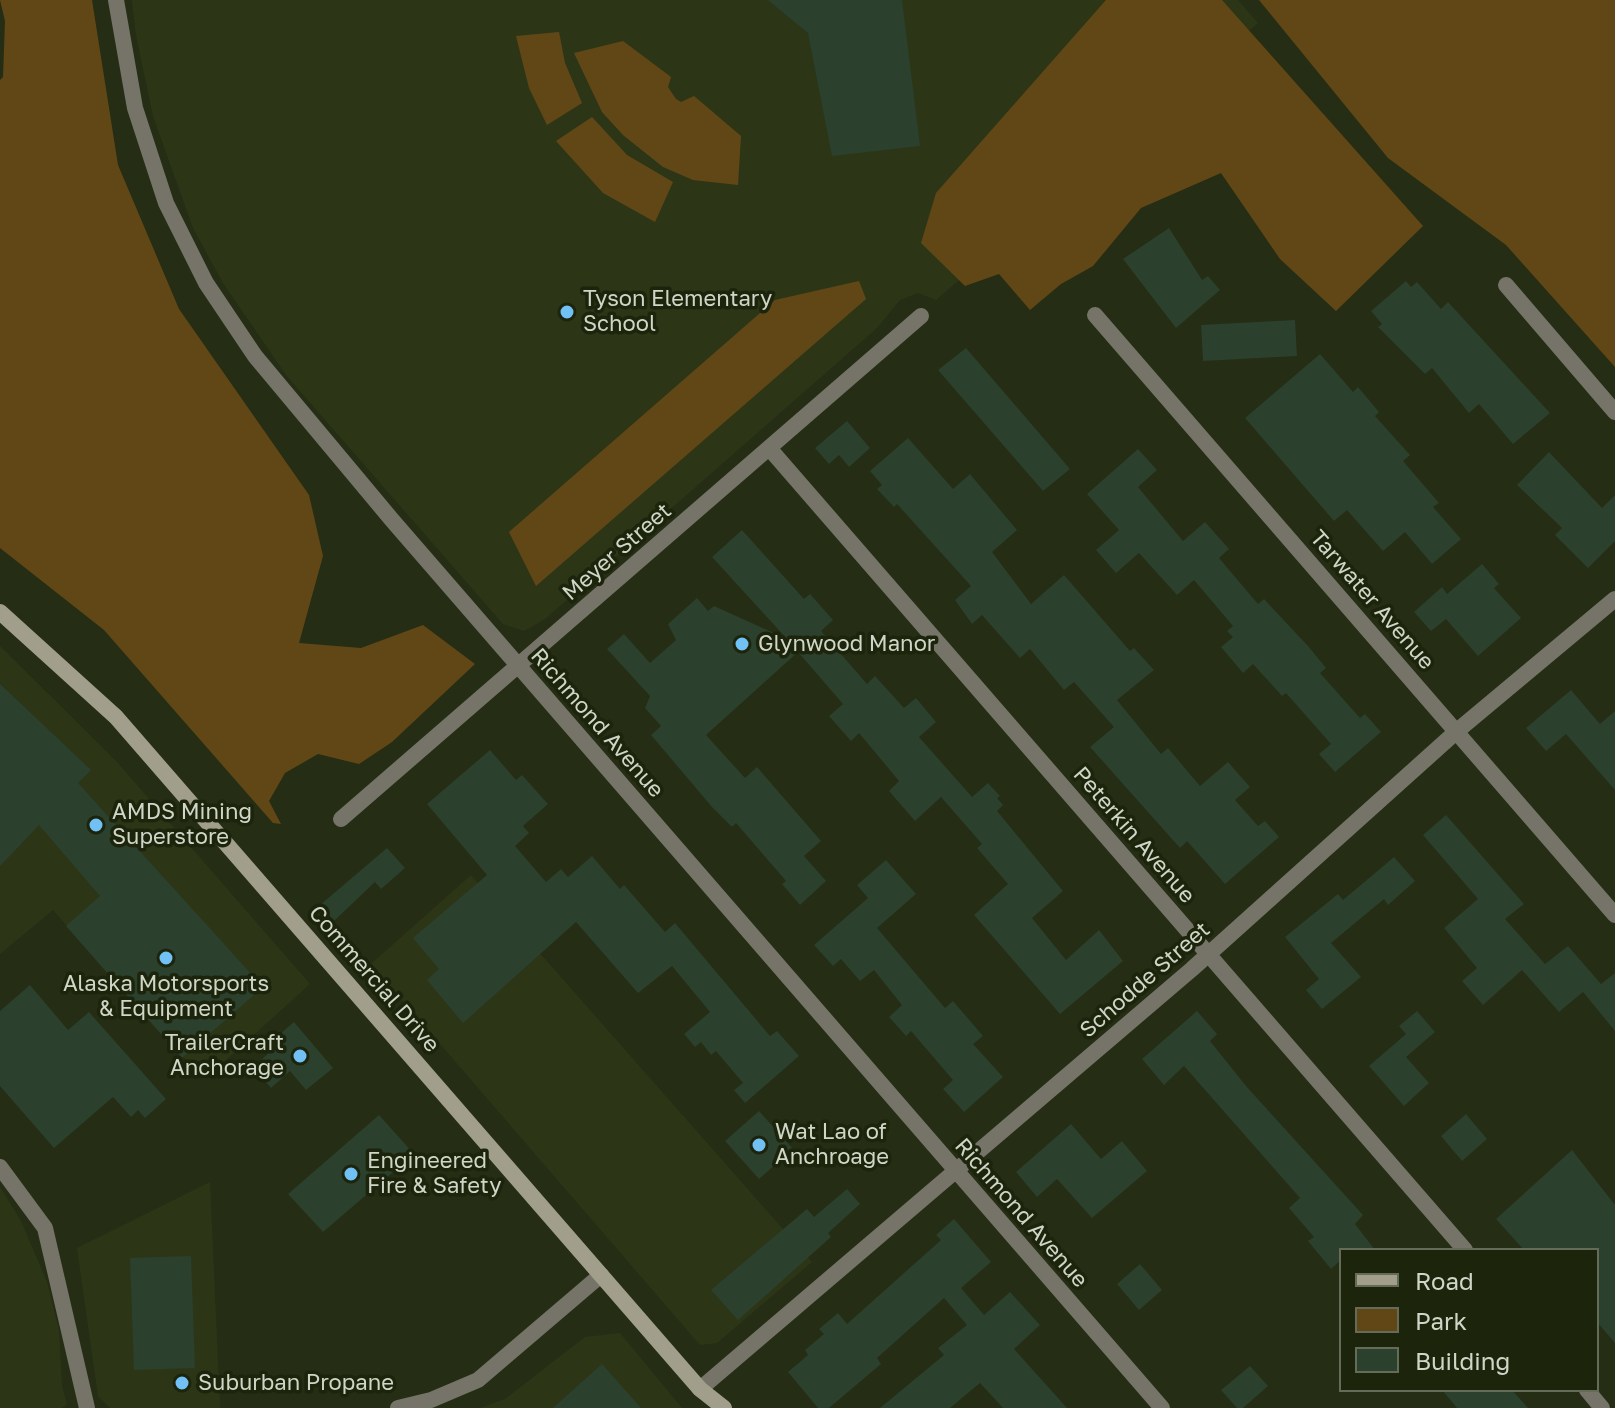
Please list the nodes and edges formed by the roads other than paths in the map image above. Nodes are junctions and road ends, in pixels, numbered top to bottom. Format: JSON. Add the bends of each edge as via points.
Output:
{"nodes":[{"id":1,"x":116,"y":0,"type":"edge"},
{"id":2,"x":1506,"y":285,"type":"dead end"},
{"id":3,"x":1095,"y":315,"type":"dead end"},
{"id":4,"x":921,"y":316,"type":"dead end"},
{"id":5,"x":1615,"y":412,"type":"edge"},
{"id":6,"x":769,"y":448,"type":"junction"},
{"id":7,"x":1615,"y":599,"type":"edge"},
{"id":8,"x":0,"y":612,"type":"edge"},
{"id":9,"x":520,"y":666,"type":"junction"},
{"id":10,"x":1457,"y":731,"type":"junction"},
{"id":11,"x":341,"y":819,"type":"dead end"},
{"id":12,"x":1615,"y":915,"type":"edge"},
{"id":13,"x":1209,"y":955,"type":"junction"},
{"id":14,"x":0,"y":1167,"type":"edge"},
{"id":15,"x":956,"y":1172,"type":"junction"},
{"id":16,"x":1463,"y":1248,"type":"edge"},
{"id":17,"x":601,"y":1275,"type":"junction"},
{"id":18,"x":700,"y":1389,"type":"junction"},
{"id":19,"x":1589,"y":1392,"type":"edge"},
{"id":20,"x":87,"y":1408,"type":"edge"},
{"id":21,"x":398,"y":1408,"type":"edge"},
{"id":22,"x":710,"y":1408,"type":"edge"},
{"id":23,"x":724,"y":1408,"type":"edge"},
{"id":24,"x":1162,"y":1408,"type":"edge"},
{"id":25,"x":1602,"y":1408,"type":"edge"}],
"edges":[{"from":1,"to":9,"type":"street","name":"Richmond Avenue","via":[[135,108],[166,203],[206,283],[255,356],[322,438]]},
{"from":2,"to":5,"type":"street"},
{"from":3,"to":10,"type":"street","name":"Tarwater Avenue"},
{"from":4,"to":6,"type":"street","name":"Meyer Street"},
{"from":6,"to":9,"type":"street","name":"Meyer Street"},
{"from":6,"to":13,"type":"street","name":"Peterkin Avenue"},
{"from":7,"to":10,"type":"street","name":"Schodde Street"},
{"from":8,"to":17,"type":"main road","name":"Commercial Drive","via":[[116,717]]},
{"from":9,"to":11,"type":"street","name":"Meyer Street"},
{"from":9,"to":15,"type":"street","name":"Richmond Avenue"},
{"from":10,"to":12,"type":"street","name":"Tarwater Avenue"},
{"from":10,"to":13,"type":"street","name":"Schodde Street"},
{"from":13,"to":15,"type":"street","name":"Schodde Street"},
{"from":13,"to":16,"type":"street","name":"Peterkin Avenue"},
{"from":14,"to":20,"type":"street","via":[[45,1228]]},
{"from":15,"to":18,"type":"street","name":"Schodde Street"},
{"from":15,"to":24,"type":"street","name":"Richmond Avenue"},
{"from":17,"to":18,"type":"main road","name":"Commercial Drive"},
{"from":17,"to":21,"type":"street","via":[[478,1380]]},
{"from":18,"to":22,"type":"main road","name":"Commercial Drive"},
{"from":18,"to":23,"type":"main road","name":"Commercial Drive"},
{"from":19,"to":25,"type":"street"}]}
